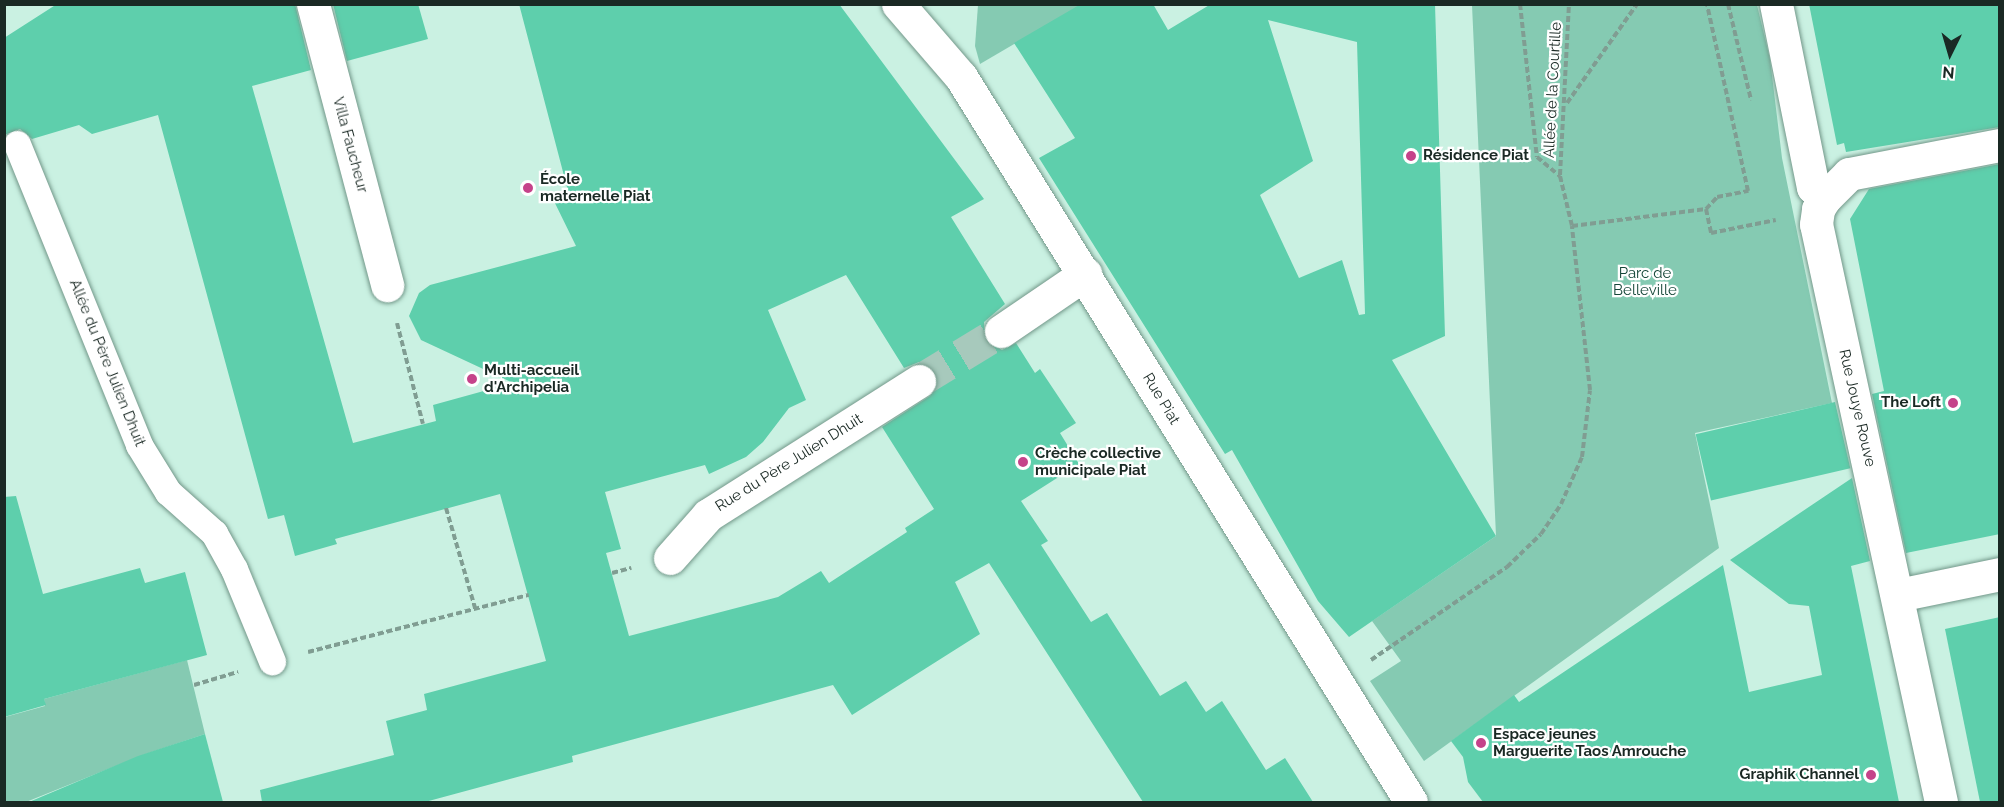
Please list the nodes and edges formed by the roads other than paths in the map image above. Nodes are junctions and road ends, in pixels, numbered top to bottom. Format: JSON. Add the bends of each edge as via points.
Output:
{"nodes":[{"id":1,"x":313,"y":4,"type":"edge"},
{"id":2,"x":898,"y":4,"type":"edge"},
{"id":3,"x":1776,"y":4,"type":"edge"},
{"id":4,"x":17,"y":144,"type":"dead end"},
{"id":5,"x":2000,"y":145,"type":"edge"},
{"id":6,"x":1825,"y":198,"type":"junction"},
{"id":7,"x":1085,"y":274,"type":"junction"},
{"id":8,"x":387,"y":285,"type":"road end"},
{"id":9,"x":1001,"y":332,"type":"tunnel mouth"},
{"id":10,"x":919,"y":381,"type":"tunnel mouth"},
{"id":11,"x":670,"y":558,"type":"dead end"},
{"id":12,"x":2000,"y":574,"type":"edge"},
{"id":13,"x":1898,"y":595,"type":"junction"},
{"id":14,"x":272,"y":662,"type":"road end"},
{"id":15,"x":1411,"y":802,"type":"edge"},
{"id":16,"x":1941,"y":802,"type":"edge"}],
"edges":[{"from":1,"to":8,"type":"street","name":"Villa Faucheur"},
{"from":2,"to":7,"type":"street","name":"Rue Piat","via":[[961,77]]},
{"from":3,"to":6,"type":"street","via":[[1813,187]]},
{"from":4,"to":14,"type":"lane","name":"Allée du Père Julien Dhuit","via":[[139,445],[168,492],[214,533],[234,569]]},
{"from":5,"to":6,"type":"street","name":"Rue Jouye Rouve","via":[[1849,174]]},
{"from":6,"to":13,"type":"street","name":"Rue Jouye Rouve","via":[[1818,209],[1816,224]]},
{"from":7,"to":9,"type":"street"},
{"from":7,"to":15,"type":"street","name":"Rue Piat"},
{"from":10,"to":11,"type":"street","name":"Rue du Père Julien Dhuit","via":[[708,515]]},
{"from":12,"to":13,"type":"street"},
{"from":13,"to":16,"type":"street","name":"Rue Jouye Rouve"}]}
